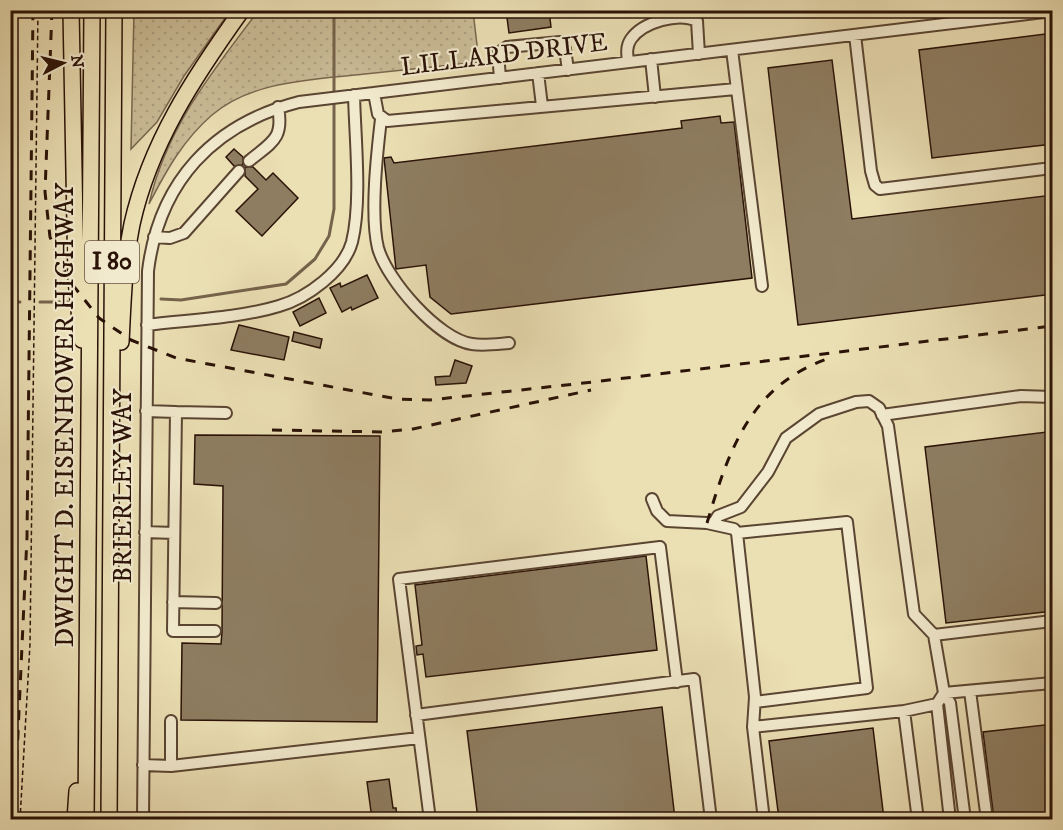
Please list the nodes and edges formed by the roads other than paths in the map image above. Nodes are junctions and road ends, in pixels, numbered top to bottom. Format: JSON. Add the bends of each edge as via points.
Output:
{"nodes":[{"id":1,"x":71,"y":10,"type":"edge"},
{"id":2,"x":92,"y":10,"type":"edge"},
{"id":3,"x":114,"y":10,"type":"edge"},
{"id":4,"x":242,"y":10,"type":"edge"},
{"id":5,"x":1053,"y":11,"type":"edge"},
{"id":6,"x":996,"y":14,"type":"edge"},
{"id":7,"x":855,"y":35,"type":"junction"},
{"id":8,"x":732,"y":50,"type":"junction"},
{"id":9,"x":699,"y":54,"type":"junction"},
{"id":10,"x":651,"y":59,"type":"junction"},
{"id":11,"x":628,"y":62,"type":"junction"},
{"id":12,"x":568,"y":70,"type":"junction"},
{"id":13,"x":538,"y":73,"type":"junction"},
{"id":14,"x":500,"y":78,"type":"junction"},
{"id":15,"x":736,"y":89,"type":"junction"},
{"id":16,"x":374,"y":93,"type":"junction"},
{"id":17,"x":350,"y":96,"type":"junction"},
{"id":18,"x":655,"y":97,"type":"junction"},
{"id":19,"x":542,"y":106,"type":"junction"},
{"id":20,"x":278,"y":107,"type":"junction"},
{"id":21,"x":381,"y":119,"type":"junction"},
{"id":22,"x":249,"y":162,"type":"dead end"},
{"id":23,"x":192,"y":164,"type":"joint"},
{"id":24,"x":1053,"y":168,"type":"edge"},
{"id":25,"x":239,"y":171,"type":"dead end"},
{"id":26,"x":154,"y":237,"type":"junction"},
{"id":27,"x":762,"y":286,"type":"dead end"},
{"id":28,"x":147,"y":325,"type":"junction"},
{"id":29,"x":509,"y":343,"type":"dead end"},
{"id":30,"x":88,"y":373,"type":"junction"},
{"id":31,"x":1053,"y":397,"type":"edge"},
{"id":32,"x":146,"y":411,"type":"junction"},
{"id":33,"x":176,"y":412,"type":"junction"},
{"id":34,"x":226,"y":413,"type":"dead end"},
{"id":35,"x":882,"y":415,"type":"junction"},
{"id":36,"x":652,"y":500,"type":"dead end"},
{"id":37,"x":110,"y":513,"type":"junction"},
{"id":38,"x":712,"y":524,"type":"junction"},
{"id":39,"x":145,"y":532,"type":"junction"},
{"id":40,"x":174,"y":533,"type":"junction"},
{"id":41,"x":737,"y":533,"type":"junction"},
{"id":42,"x":173,"y":602,"type":"junction"},
{"id":43,"x":216,"y":603,"type":"dead end"},
{"id":44,"x":88,"y":609,"type":"junction"},
{"id":45,"x":1053,"y":621,"type":"edge"},
{"id":46,"x":215,"y":631,"type":"dead end"},
{"id":47,"x":934,"y":635,"type":"junction"},
{"id":48,"x":677,"y":681,"type":"junction"},
{"id":49,"x":1053,"y":683,"type":"edge"},
{"id":50,"x":970,"y":691,"type":"junction"},
{"id":51,"x":944,"y":693,"type":"junction"},
{"id":52,"x":755,"y":702,"type":"junction"},
{"id":53,"x":936,"y":704,"type":"junction"},
{"id":54,"x":904,"y":711,"type":"junction"},
{"id":55,"x":416,"y":715,"type":"junction"},
{"id":56,"x":171,"y":721,"type":"dead end"},
{"id":57,"x":753,"y":727,"type":"junction"},
{"id":58,"x":419,"y":738,"type":"junction"},
{"id":59,"x":143,"y":765,"type":"junction"},
{"id":60,"x":171,"y":766,"type":"junction"},
{"id":61,"x":75,"y":819,"type":"edge"},
{"id":62,"x":86,"y":819,"type":"edge"},
{"id":63,"x":109,"y":819,"type":"edge"},
{"id":64,"x":143,"y":819,"type":"edge"},
{"id":65,"x":430,"y":819,"type":"edge"},
{"id":66,"x":711,"y":819,"type":"edge"},
{"id":67,"x":764,"y":819,"type":"edge"},
{"id":68,"x":918,"y":819,"type":"edge"},
{"id":69,"x":950,"y":819,"type":"edge"},
{"id":70,"x":965,"y":819,"type":"edge"},
{"id":71,"x":987,"y":819,"type":"edge"}],
"edges":[{"from":1,"to":30,"type":"highway","via":[[78,321]]},
{"from":2,"to":30,"type":"highway","name":"DWIGHT D. EISENHOWER HIGHWAY","number":"I 80"},
{"from":3,"to":37,"type":"highway","name":"DWIGHT D. EISENHOWER HIGHWAY","number":"I 80"},
{"from":4,"to":37,"type":"highway","via":[[170,119],[136,209],[124,286]]},
{"from":5,"to":6,"type":"street","name":"LILLARD DRIVE"},
{"from":6,"to":7,"type":"street","name":"LILLARD DRIVE"},
{"from":7,"to":8,"type":"street","name":"LILLARD DRIVE"},
{"from":7,"to":24,"type":"street","via":[[871,171],[880,189]]},
{"from":8,"to":9,"type":"street","name":"LILLARD DRIVE"},
{"from":8,"to":15,"type":"street"},
{"from":9,"to":10,"type":"street","name":"LILLARD DRIVE"},
{"from":9,"to":11,"type":"street","via":[[697,21],[687,17],[659,21],[637,33],[629,40]]},
{"from":10,"to":11,"type":"street","name":"LILLARD DRIVE"},
{"from":10,"to":18,"type":"street"},
{"from":11,"to":12,"type":"street","name":"LILLARD DRIVE"},
{"from":12,"to":13,"type":"street","name":"LILLARD DRIVE"},
{"from":12,"to":14,"type":"street","via":[[560,42],[507,47],[498,53]]},
{"from":13,"to":14,"type":"street","name":"LILLARD DRIVE"},
{"from":13,"to":19,"type":"street"},
{"from":14,"to":16,"type":"street","name":"LILLARD DRIVE"},
{"from":15,"to":18,"type":"street"},
{"from":15,"to":27,"type":"street"},
{"from":16,"to":17,"type":"street","name":"LILLARD DRIVE"},
{"from":16,"to":21,"type":"street"},
{"from":17,"to":20,"type":"street","name":"LILLARD DRIVE"},
{"from":17,"to":28,"type":"street","via":[[354,229],[342,262],[317,285],[279,306]]},
{"from":18,"to":19,"type":"street"},
{"from":19,"to":21,"type":"street","via":[[400,121]]},
{"from":20,"to":22,"type":"street","via":[[282,125],[278,135]]},
{"from":20,"to":23,"type":"street","name":"LILLARD DRIVE","via":[[237,126]]},
{"from":21,"to":29,"type":"street","via":[[375,200],[378,248],[399,290],[437,327],[470,344]]},
{"from":23,"to":26,"type":"street","name":"BRIERLEY WAY","via":[[170,196]]},
{"from":25,"to":26,"type":"street","via":[[184,233],[170,238]]},
{"from":26,"to":28,"type":"street","name":"BRIERLEY WAY","via":[[148,271]]},
{"from":28,"to":32,"type":"street","name":"BRIERLEY WAY"},
{"from":30,"to":44,"type":"highway","name":"DWIGHT D. EISENHOWER HIGHWAY","number":"I 80"},
{"from":31,"to":35,"type":"street","via":[[1021,396]]},
{"from":32,"to":33,"type":"street"},
{"from":32,"to":39,"type":"street","name":"BRIERLEY WAY"},
{"from":33,"to":34,"type":"street"},
{"from":33,"to":40,"type":"street"},
{"from":35,"to":38,"type":"street","via":[[869,401],[819,414],[786,438],[768,472],[741,507],[718,516]]},
{"from":35,"to":47,"type":"street","via":[[888,426],[914,614]]},
{"from":36,"to":38,"type":"street","via":[[668,521]]},
{"from":37,"to":63,"type":"highway","name":"DWIGHT D. EISENHOWER HIGHWAY","number":"I 80"},
{"from":38,"to":41,"type":"street","via":[[734,528]]},
{"from":39,"to":40,"type":"street"},
{"from":39,"to":59,"type":"street","name":"BRIERLEY WAY"},
{"from":40,"to":42,"type":"street"},
{"from":41,"to":52,"type":"street"},
{"from":41,"to":52,"type":"street","via":[[847,522],[867,688]]},
{"from":42,"to":43,"type":"street"},
{"from":42,"to":46,"type":"street","via":[[173,631]]},
{"from":44,"to":61,"type":"highway","via":[[80,648]]},
{"from":44,"to":62,"type":"highway","name":"DWIGHT D. EISENHOWER HIGHWAY","number":"I 80"},
{"from":45,"to":47,"type":"street"},
{"from":47,"to":51,"type":"street"},
{"from":48,"to":55,"type":"street"},
{"from":48,"to":55,"type":"street","via":[[660,547],[399,579]]},
{"from":48,"to":66,"type":"street","via":[[694,679]]},
{"from":49,"to":50,"type":"street"},
{"from":50,"to":51,"type":"street"},
{"from":50,"to":71,"type":"street"},
{"from":51,"to":53,"type":"street"},
{"from":51,"to":70,"type":"street","via":[[950,703]]},
{"from":52,"to":57,"type":"street"},
{"from":53,"to":54,"type":"street"},
{"from":53,"to":69,"type":"street"},
{"from":54,"to":57,"type":"street"},
{"from":54,"to":68,"type":"street"},
{"from":55,"to":58,"type":"street"},
{"from":56,"to":60,"type":"street"},
{"from":57,"to":67,"type":"street"},
{"from":58,"to":60,"type":"street"},
{"from":58,"to":65,"type":"street"},
{"from":59,"to":60,"type":"street"},
{"from":59,"to":64,"type":"street","name":"BRIERLEY WAY"}]}
